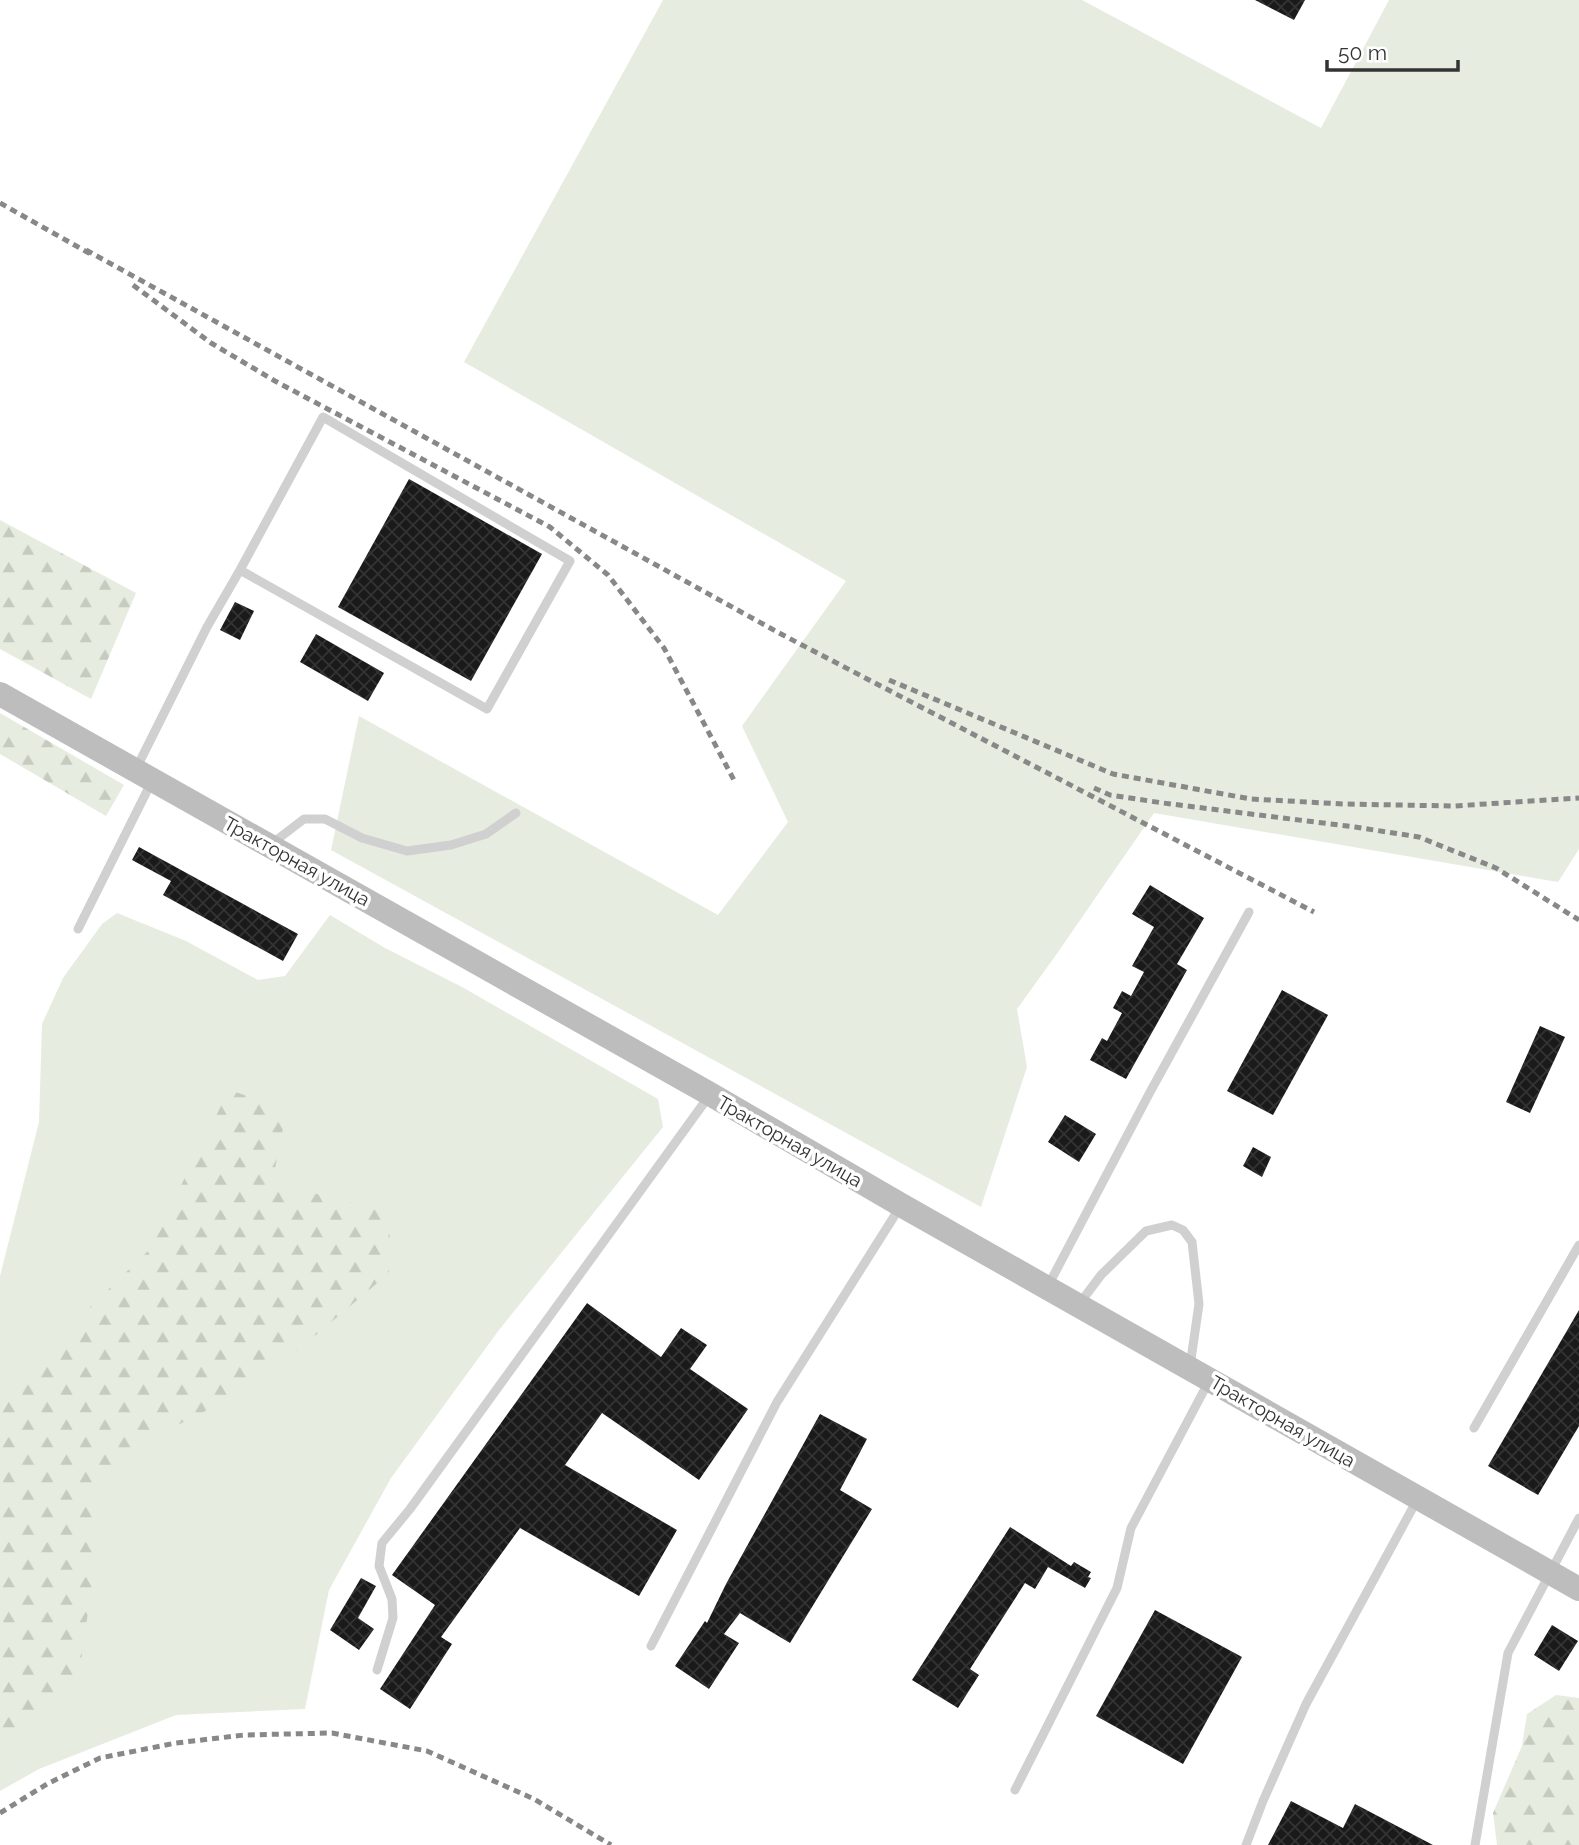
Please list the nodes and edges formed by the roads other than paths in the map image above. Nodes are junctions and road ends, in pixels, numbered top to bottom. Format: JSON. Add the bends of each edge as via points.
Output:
{"nodes":[{"id":1,"x":240,"y":570,"type":"junction"},
{"id":2,"x":0,"y":694,"type":"edge"},
{"id":3,"x":144,"y":775,"type":"junction"},
{"id":4,"x":516,"y":813,"type":"dead end"},
{"id":5,"x":269,"y":846,"type":"junction"},
{"id":6,"x":1249,"y":912,"type":"dead end"},
{"id":7,"x":78,"y":929,"type":"dead end"},
{"id":8,"x":710,"y":1094,"type":"junction"},
{"id":9,"x":901,"y":1205,"type":"junction"},
{"id":10,"x":1579,"y":1245,"type":"edge"},
{"id":11,"x":1048,"y":1287,"type":"junction"},
{"id":12,"x":1078,"y":1305,"type":"junction"},
{"id":13,"x":1200,"y":1374,"type":"junction"},
{"id":14,"x":1474,"y":1428,"type":"dead end"},
{"id":15,"x":1418,"y":1499,"type":"junction"},
{"id":16,"x":1579,"y":1518,"type":"edge"},
{"id":17,"x":1549,"y":1572,"type":"junction"},
{"id":18,"x":1579,"y":1589,"type":"edge"},
{"id":19,"x":651,"y":1646,"type":"dead end"},
{"id":20,"x":377,"y":1670,"type":"dead end"},
{"id":21,"x":1016,"y":1790,"type":"dead end"},
{"id":22,"x":1246,"y":1845,"type":"edge"},
{"id":23,"x":1475,"y":1845,"type":"edge"}],
"edges":[{"from":1,"to":1,"type":"lane","via":[[323,417],[570,561],[487,709]]},
{"from":1,"to":3,"type":"lane","via":[[207,627]]},
{"from":2,"to":3,"type":"main road","name":"Тракторная улица"},
{"from":3,"to":5,"type":"main road","name":"Тракторная улица"},
{"from":3,"to":7,"type":"lane"},
{"from":4,"to":5,"type":"lane","via":[[486,834],[407,851],[362,838],[326,819],[304,819]]},
{"from":5,"to":8,"type":"main road","name":"Тракторная улица"},
{"from":6,"to":11,"type":"lane"},
{"from":8,"to":9,"type":"main road","name":"Тракторная улица"},
{"from":8,"to":20,"type":"lane","via":[[382,1543],[379,1566],[393,1600],[393,1618]]},
{"from":9,"to":11,"type":"main road","name":"Тракторная улица"},
{"from":9,"to":19,"type":"lane","via":[[778,1402]]},
{"from":10,"to":14,"type":"lane"},
{"from":11,"to":12,"type":"main road","name":"Тракторная улица"},
{"from":12,"to":13,"type":"main road","name":"Тракторная улица"},
{"from":12,"to":13,"type":"lane","via":[[1146,1231],[1172,1226],[1183,1230],[1194,1254]]},
{"from":13,"to":15,"type":"main road","name":"Тракторная улица"},
{"from":13,"to":21,"type":"lane","via":[[1130,1528],[1117,1588]]},
{"from":15,"to":17,"type":"main road","name":"Тракторная улица"},
{"from":15,"to":22,"type":"lane","via":[[1306,1704]]},
{"from":16,"to":17,"type":"lane"},
{"from":17,"to":18,"type":"main road","name":"Тракторная улица"},
{"from":17,"to":23,"type":"lane","via":[[1508,1653]]}]}
